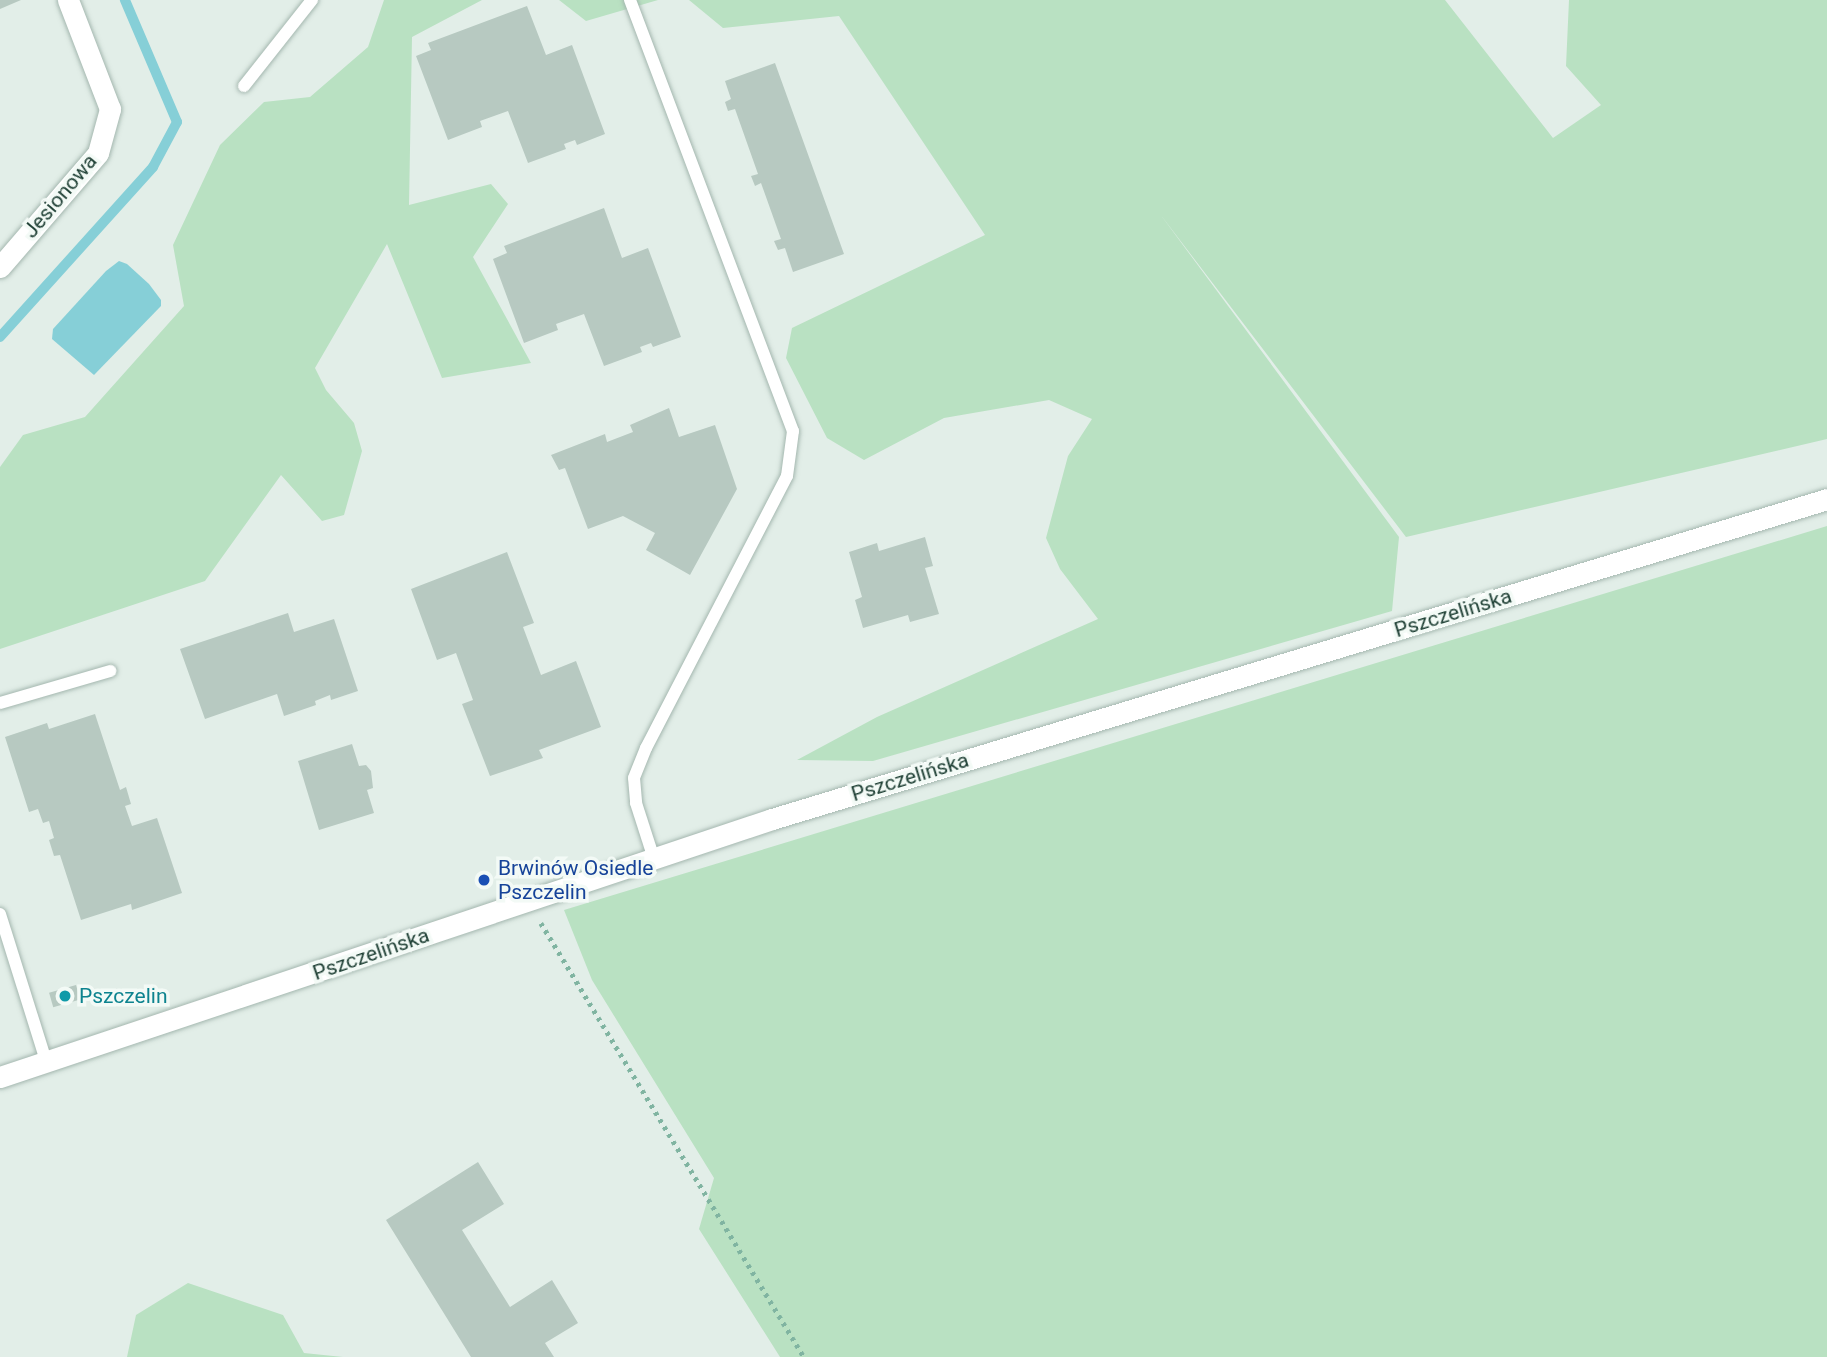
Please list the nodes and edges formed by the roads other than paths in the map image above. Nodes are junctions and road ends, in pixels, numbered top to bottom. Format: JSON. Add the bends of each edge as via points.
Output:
{"nodes":[{"id":1,"x":68,"y":0,"type":"edge"},
{"id":2,"x":312,"y":0,"type":"edge"},
{"id":3,"x":630,"y":0,"type":"edge"},
{"id":4,"x":244,"y":86,"type":"dead end"},
{"id":5,"x":0,"y":267,"type":"edge"},
{"id":6,"x":1827,"y":499,"type":"edge"},
{"id":7,"x":110,"y":671,"type":"dead end"},
{"id":8,"x":0,"y":703,"type":"edge"},
{"id":9,"x":654,"y":859,"type":"junction"},
{"id":10,"x":0,"y":914,"type":"edge"},
{"id":11,"x":46,"y":1061,"type":"junction"},
{"id":12,"x":0,"y":1077,"type":"edge"}],
"edges":[{"from":1,"to":5,"type":"main road","name":"Jesionowa","via":[[110,109],[98,153]]},
{"from":2,"to":4,"type":"lane"},
{"from":3,"to":9,"type":"lane","via":[[793,432],[787,476],[634,778],[636,803]]},
{"from":6,"to":9,"type":"main road","name":"Pszczelińska","via":[[772,819]]},
{"from":7,"to":8,"type":"lane"},
{"from":9,"to":11,"type":"main road","name":"Pszczelińska"},
{"from":10,"to":11,"type":"lane"},
{"from":11,"to":12,"type":"main road","name":"Pszczelińska"}]}
